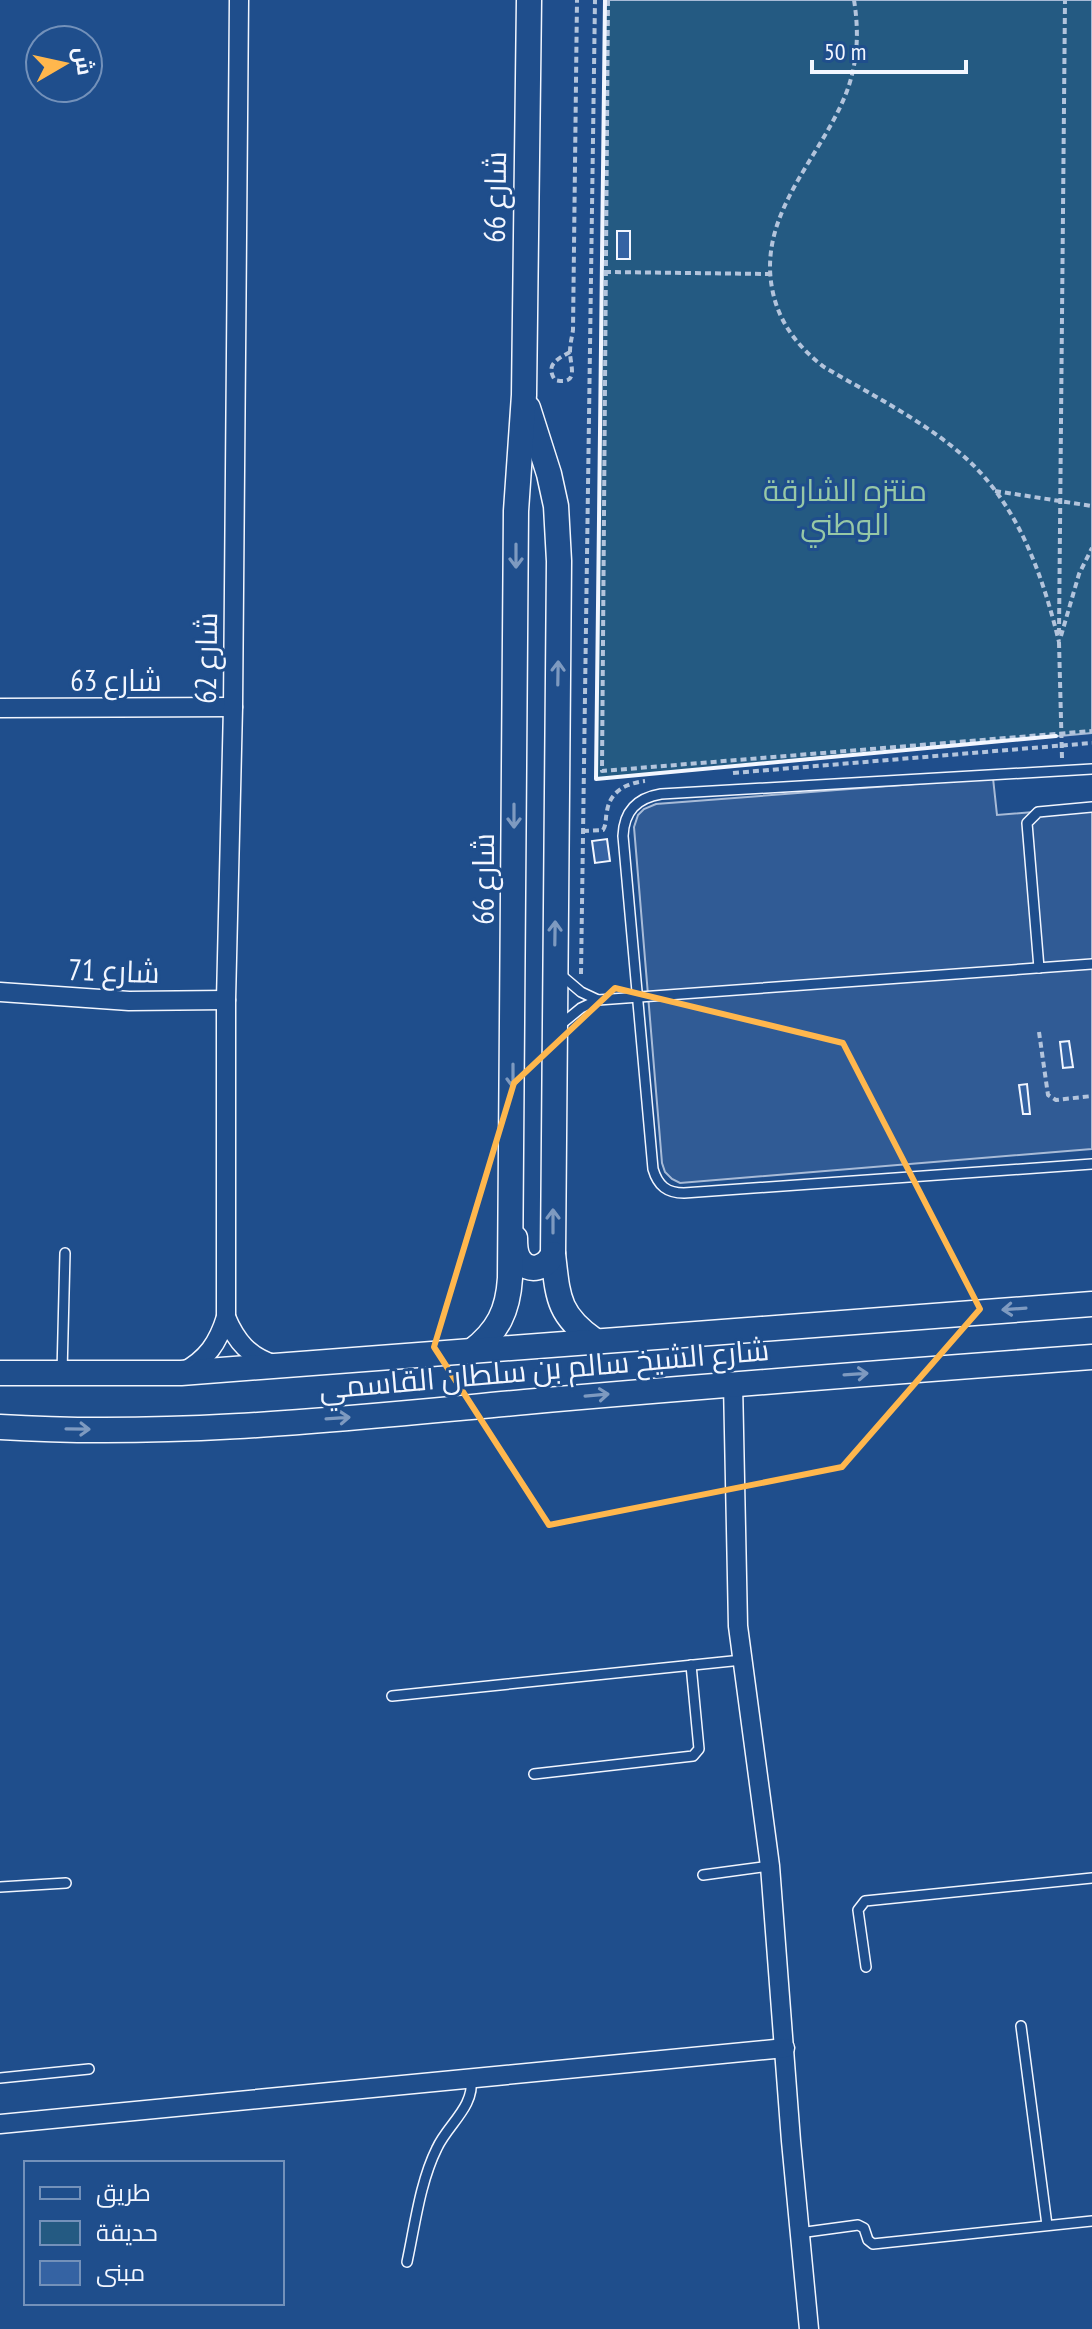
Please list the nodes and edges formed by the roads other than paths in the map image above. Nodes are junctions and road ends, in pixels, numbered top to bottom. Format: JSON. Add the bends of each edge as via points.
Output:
{"nodes":[{"id":1,"x":239,"y":0,"type":"edge"},
{"id":2,"x":529,"y":0,"type":"edge"},
{"id":3,"x":524,"y":395,"type":"junction"},
{"id":4,"x":556,"y":506,"type":"junction"},
{"id":5,"x":516,"y":511,"type":"junction"},
{"id":6,"x":233,"y":707,"type":"junction"},
{"id":7,"x":0,"y":708,"type":"edge"},
{"id":8,"x":1092,"y":769,"type":"edge"},
{"id":9,"x":1092,"y":807,"type":"edge"},
{"id":10,"x":1092,"y":964,"type":"edge"},
{"id":11,"x":555,"y":968,"type":"junction"},
{"id":12,"x":1039,"y":968,"type":"junction"},
{"id":13,"x":0,"y":992,"type":"edge"},
{"id":14,"x":638,"y":997,"type":"junction"},
{"id":15,"x":226,"y":1000,"type":"junction"},
{"id":16,"x":598,"y":1000,"type":"junction"},
{"id":17,"x":554,"y":1032,"type":"junction"},
{"id":18,"x":1092,"y":1164,"type":"edge"},
{"id":19,"x":512,"y":1212,"type":"junction"},
{"id":20,"x":65,"y":1253,"type":"dead end"},
{"id":21,"x":553,"y":1254,"type":"junction"},
{"id":22,"x":1092,"y":1304,"type":"edge"},
{"id":23,"x":226,"y":1317,"type":"junction"},
{"id":24,"x":594,"y":1340,"type":"junction"},
{"id":25,"x":472,"y":1351,"type":"junction"},
{"id":26,"x":1092,"y":1357,"type":"edge"},
{"id":27,"x":281,"y":1366,"type":"junction"},
{"id":28,"x":0,"y":1373,"type":"edge"},
{"id":29,"x":181,"y":1373,"type":"junction"},
{"id":30,"x":62,"y":1375,"type":"junction"},
{"id":31,"x":733,"y":1383,"type":"junction"},
{"id":32,"x":0,"y":1427,"type":"edge"},
{"id":33,"x":742,"y":1660,"type":"junction"},
{"id":34,"x":691,"y":1665,"type":"junction"},
{"id":35,"x":392,"y":1696,"type":"dead end"},
{"id":36,"x":534,"y":1774,"type":"dead end"},
{"id":37,"x":770,"y":1866,"type":"junction"},
{"id":38,"x":703,"y":1875,"type":"dead end"},
{"id":39,"x":1092,"y":1878,"type":"edge"},
{"id":40,"x":66,"y":1883,"type":"dead end"},
{"id":41,"x":0,"y":1887,"type":"edge"},
{"id":42,"x":866,"y":1967,"type":"dead end"},
{"id":43,"x":1021,"y":2026,"type":"dead end"},
{"id":44,"x":785,"y":2048,"type":"junction"},
{"id":45,"x":89,"y":2069,"type":"dead end"},
{"id":46,"x":0,"y":2078,"type":"edge"},
{"id":47,"x":471,"y":2078,"type":"junction"},
{"id":48,"x":0,"y":2124,"type":"edge"},
{"id":49,"x":1092,"y":2221,"type":"edge"},
{"id":50,"x":1047,"y":2225,"type":"junction"},
{"id":51,"x":799,"y":2233,"type":"junction"},
{"id":52,"x":407,"y":2262,"type":"dead end"},
{"id":53,"x":809,"y":2329,"type":"edge"}],
"edges":[{"from":1,"to":6,"type":"street","name":"شارع 62"},
{"from":2,"to":3,"type":"street","name":"شارع 66"},
{"from":3,"to":4,"type":"street","name":"شارع 66"},
{"from":3,"to":5,"type":"street","name":"شارع 66"},
{"from":4,"to":5,"type":"street","via":[[547,487],[534,485]]},
{"from":11,"to":4,"type":"street","name":"شارع 66","one_way":true},
{"from":5,"to":19,"type":"street","name":"شارع 66","one_way":true},
{"from":6,"to":7,"type":"street","name":"شارع 63"},
{"from":6,"to":15,"type":"street","name":"شارع 62"},
{"from":8,"to":14,"type":"lane","via":[[661,794],[637,802],[624,823],[623,836]]},
{"from":9,"to":12,"type":"lane","via":[[1038,812],[1027,823]]},
{"from":10,"to":12,"type":"lane"},
{"from":11,"to":16,"type":"lane"},
{"from":11,"to":17,"type":"street","name":"شارع 66"},
{"from":12,"to":14,"type":"lane"},
{"from":13,"to":15,"type":"street","name":"شارع 71","via":[[129,1001]]},
{"from":14,"to":16,"type":"lane"},
{"from":14,"to":18,"type":"lane","via":[[653,1169],[656,1180],[673,1193]]},
{"from":15,"to":23,"type":"street","name":"شارع 62"},
{"from":16,"to":17,"type":"lane"},
{"from":21,"to":17,"type":"street","name":"شارع 66","one_way":true},
{"from":19,"to":21,"type":"street","via":[[519,1259],[542,1267]]},
{"from":19,"to":25,"type":"street","name":"شارع 66","via":[[509,1300],[489,1338]]},
{"from":20,"to":30,"type":"lane"},
{"from":21,"to":24,"type":"street","name":"شارع 66","via":[[568,1319]]},
{"from":22,"to":24,"type":"street","name":"شارع الشيخ سالم بن سلطان القاسمي","one_way":true},
{"from":23,"to":27,"type":"street","via":[[246,1350]]},
{"from":23,"to":29,"type":"street","name":"شارع 62","via":[[211,1351]]},
{"from":24,"to":25,"type":"street","name":"شارع الشيخ سالم بن سلطان القاسمي"},
{"from":25,"to":27,"type":"street","name":"شارع الشيخ سالم بن سلطان القاسمي"},
{"from":31,"to":26,"type":"street","name":"شارع الشيخ سالم بن سلطان القاسمي","one_way":true},
{"from":27,"to":29,"type":"street","name":"شارع الشيخ سالم بن سلطان القاسمي"},
{"from":28,"to":30,"type":"street","name":"شارع الشيخ سالم بن سلطان القاسمي"},
{"from":29,"to":30,"type":"street","name":"شارع الشيخ سالم بن سلطان القاسمي"},
{"from":32,"to":31,"type":"street","name":"شارع الشيخ سالم بن سلطان القاسمي","one_way":true,"via":[[224,1427]]},
{"from":31,"to":33,"type":"street"},
{"from":33,"to":34,"type":"lane"},
{"from":33,"to":37,"type":"street"},
{"from":34,"to":35,"type":"lane"},
{"from":34,"to":36,"type":"lane","via":[[699,1749],[693,1756]]},
{"from":37,"to":38,"type":"lane"},
{"from":37,"to":44,"type":"street"},
{"from":39,"to":42,"type":"lane","via":[[865,1901],[858,1910]]},
{"from":40,"to":41,"type":"lane"},
{"from":43,"to":50,"type":"lane"},
{"from":44,"to":47,"type":"street"},
{"from":44,"to":51,"type":"street"},
{"from":45,"to":46,"type":"lane"},
{"from":47,"to":48,"type":"street"},
{"from":47,"to":52,"type":"lane","via":[[470,2099],[431,2162]]},
{"from":49,"to":50,"type":"lane"},
{"from":50,"to":51,"type":"lane","via":[[873,2244],[858,2225]]},
{"from":51,"to":53,"type":"street"}]}
